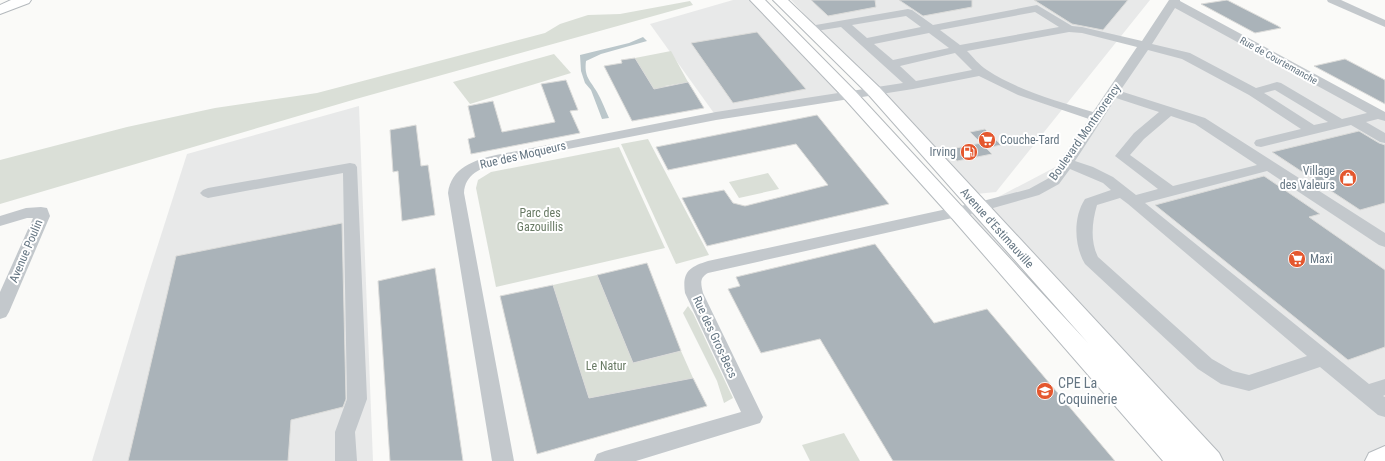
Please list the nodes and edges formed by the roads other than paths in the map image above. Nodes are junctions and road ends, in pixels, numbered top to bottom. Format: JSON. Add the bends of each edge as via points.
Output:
{"nodes":[{"id":1,"x":24,"y":0,"type":"edge"},
{"id":2,"x":757,"y":0,"type":"edge"},
{"id":3,"x":780,"y":0,"type":"edge"},
{"id":4,"x":1332,"y":0,"type":"edge"},
{"id":5,"x":1174,"y":1,"type":"edge"},
{"id":6,"x":0,"y":10,"type":"edge"},
{"id":7,"x":843,"y":23,"type":"junction"},
{"id":8,"x":1385,"y":24,"type":"edge"},
{"id":9,"x":931,"y":28,"type":"junction"},
{"id":10,"x":810,"y":29,"type":"junction"},
{"id":11,"x":1069,"y":29,"type":"junction"},
{"id":12,"x":864,"y":42,"type":"junction"},
{"id":13,"x":1144,"y":46,"type":"junction"},
{"id":14,"x":958,"y":49,"type":"junction"},
{"id":15,"x":891,"y":64,"type":"junction"},
{"id":16,"x":981,"y":72,"type":"junction"},
{"id":17,"x":913,"y":85,"type":"junction"},
{"id":18,"x":873,"y":90,"type":"junction"},
{"id":19,"x":1254,"y":92,"type":"junction"},
{"id":20,"x":1112,"y":93,"type":"junction"},
{"id":21,"x":849,"y":94,"type":"junction"},
{"id":22,"x":1169,"y":111,"type":"junction"},
{"id":23,"x":1096,"y":117,"type":"junction"},
{"id":24,"x":1382,"y":117,"type":"edge"},
{"id":25,"x":1346,"y":122,"type":"junction"},
{"id":26,"x":1312,"y":130,"type":"junction"},
{"id":27,"x":1385,"y":139,"type":"edge"},
{"id":28,"x":1261,"y":143,"type":"dead end"},
{"id":29,"x":1065,"y":162,"type":"junction"},
{"id":30,"x":1269,"y":166,"type":"junction"},
{"id":31,"x":1170,"y":191,"type":"junction"},
{"id":32,"x":208,"y":193,"type":"dead end"},
{"id":33,"x":1128,"y":197,"type":"junction"},
{"id":34,"x":968,"y":210,"type":"junction"},
{"id":35,"x":0,"y":221,"type":"edge"},
{"id":36,"x":1385,"y":241,"type":"edge"},
{"id":37,"x":0,"y":312,"type":"edge"},
{"id":38,"x":1322,"y":358,"type":"junction"},
{"id":39,"x":1385,"y":387,"type":"edge"},
{"id":40,"x":1366,"y":394,"type":"junction"},
{"id":41,"x":1385,"y":409,"type":"edge"},
{"id":42,"x":1385,"y":458,"type":"edge"},
{"id":43,"x":346,"y":461,"type":"edge"},
{"id":44,"x":503,"y":461,"type":"edge"},
{"id":45,"x":605,"y":461,"type":"edge"},
{"id":46,"x":1180,"y":461,"type":"edge"},
{"id":47,"x":1210,"y":461,"type":"edge"},
{"id":48,"x":1378,"y":461,"type":"edge"}],
"edges":[{"from":1,"to":6,"type":"highway"},
{"from":2,"to":21,"type":"main road","name":"Avenue d'Estimauville"},
{"from":3,"to":10,"type":"main road","name":"Avenue d'Estimauville"},
{"from":4,"to":8,"type":"street"},
{"from":5,"to":13,"type":"street","name":"Boulevard Montmorency"},
{"from":5,"to":24,"type":"street","name":"Rue de Courtemanche"},
{"from":7,"to":9,"type":"street","via":[[908,12]]},
{"from":7,"to":10,"type":"street"},
{"from":7,"to":12,"type":"street"},
{"from":9,"to":11,"type":"street","via":[[1037,8]]},
{"from":9,"to":12,"type":"street"},
{"from":9,"to":14,"type":"street"},
{"from":10,"to":18,"type":"main road","name":"Avenue d'Estimauville"},
{"from":11,"to":13,"type":"street"},
{"from":11,"to":14,"type":"street"},
{"from":12,"to":15,"type":"street"},
{"from":13,"to":19,"type":"street","via":[[1186,56]]},
{"from":13,"to":20,"type":"street","name":"Boulevard Montmorency"},
{"from":14,"to":15,"type":"street"},
{"from":14,"to":16,"type":"street"},
{"from":15,"to":17,"type":"street"},
{"from":16,"to":17,"type":"street","name":"Rue des Moqueurs"},
{"from":16,"to":23,"type":"street","via":[[1002,85]]},
{"from":17,"to":18,"type":"street","name":"Rue des Moqueurs"},
{"from":18,"to":21,"type":"street","name":"Rue des Moqueurs"},
{"from":18,"to":34,"type":"main road","name":"Avenue d'Estimauville"},
{"from":19,"to":25,"type":"street","via":[[1278,86]]},
{"from":19,"to":26,"type":"street"},
{"from":20,"to":22,"type":"street"},
{"from":20,"to":23,"type":"street","name":"Boulevard Montmorency"},
{"from":21,"to":34,"type":"main road","name":"Avenue d'Estimauville"},
{"from":21,"to":44,"type":"street","name":"Rue des Moqueurs","via":[[716,116],[496,159],[478,165],[464,174],[457,185],[456,193]]},
{"from":22,"to":30,"type":"street","via":[[1200,121]]},
{"from":22,"to":31,"type":"street","via":[[1139,136],[1122,156]]},
{"from":23,"to":29,"type":"street","name":"Boulevard Montmorency"},
{"from":24,"to":25,"type":"street"},
{"from":25,"to":26,"type":"street"},
{"from":25,"to":27,"type":"street"},
{"from":26,"to":28,"type":"street"},
{"from":29,"to":33,"type":"street","via":[[1101,177]]},
{"from":29,"to":34,"type":"street","name":"Boulevard Montmorency","via":[[1054,180],[1034,192]]},
{"from":30,"to":31,"type":"street"},
{"from":30,"to":36,"type":"street"},
{"from":31,"to":33,"type":"street"},
{"from":32,"to":43,"type":"street","via":[[350,166],[357,400],[345,432]]},
{"from":33,"to":38,"type":"street"},
{"from":33,"to":38,"type":"street","via":[[1090,202],[1085,218],[1086,252],[1091,260],[1205,364],[1228,378],[1249,383]]},
{"from":34,"to":45,"type":"street","name":"Rue des Gros-Becs","via":[[699,270],[693,276],[694,293],[753,417]]},
{"from":34,"to":46,"type":"main road","name":"Avenue d'Estimauville"},
{"from":34,"to":47,"type":"main road","name":"Avenue d'Estimauville"},
{"from":35,"to":37,"type":"street","name":"Avenue Poulin","via":[[26,213],[41,212],[42,216]]},
{"from":38,"to":40,"type":"street"},
{"from":39,"to":40,"type":"street"},
{"from":40,"to":41,"type":"street"},
{"from":42,"to":48,"type":"main road"}]}
